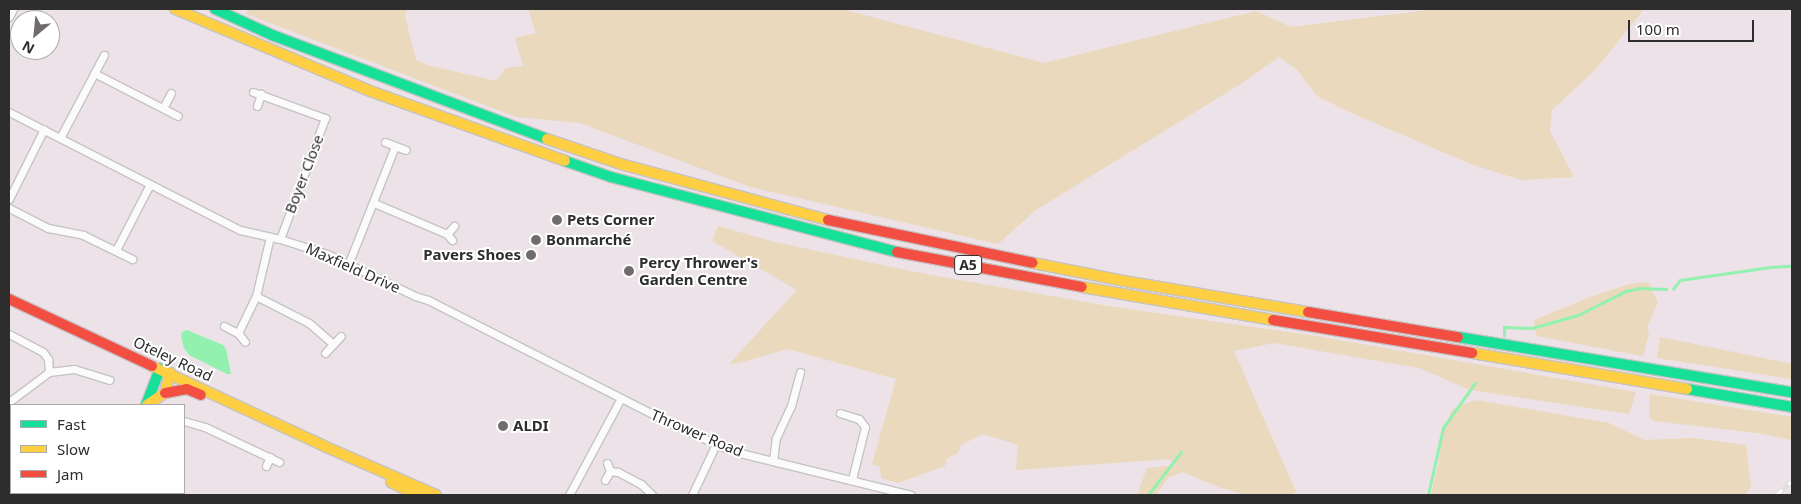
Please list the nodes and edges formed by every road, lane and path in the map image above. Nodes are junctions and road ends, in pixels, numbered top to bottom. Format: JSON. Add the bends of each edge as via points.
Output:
{"nodes":[{"id":1,"x":13,"y":9,"type":"edge"},
{"id":2,"x":175,"y":9,"type":"edge"},
{"id":3,"x":215,"y":9,"type":"edge"},
{"id":4,"x":9,"y":17,"type":"edge"},
{"id":5,"x":104,"y":55,"type":"dead end"},
{"id":6,"x":94,"y":73,"type":"junction"},
{"id":7,"x":171,"y":93,"type":"dead end"},
{"id":8,"x":257,"y":106,"type":"dead end"},
{"id":9,"x":163,"y":108,"type":"junction"},
{"id":10,"x":9,"y":112,"type":"edge"},
{"id":11,"x":178,"y":116,"type":"dead end"},
{"id":12,"x":44,"y":129,"type":"junction"},
{"id":13,"x":60,"y":138,"type":"junction"},
{"id":14,"x":385,"y":142,"type":"dead end"},
{"id":15,"x":395,"y":146,"type":"junction"},
{"id":16,"x":406,"y":150,"type":"dead end"},
{"id":17,"x":150,"y":184,"type":"junction"},
{"id":18,"x":10,"y":194,"type":"edge"},
{"id":19,"x":374,"y":204,"type":"junction"},
{"id":20,"x":9,"y":208,"type":"edge"},
{"id":21,"x":454,"y":226,"type":"dead end"},
{"id":22,"x":270,"y":237,"type":"junction"},
{"id":23,"x":280,"y":239,"type":"junction"},
{"id":24,"x":116,"y":250,"type":"junction"},
{"id":25,"x":132,"y":258,"type":"dead end"},
{"id":26,"x":348,"y":265,"type":"junction"},
{"id":27,"x":256,"y":296,"type":"junction"},
{"id":28,"x":9,"y":299,"type":"edge"},
{"id":29,"x":224,"y":326,"type":"dead end"},
{"id":30,"x":238,"y":333,"type":"junction"},
{"id":31,"x":9,"y":334,"type":"edge"},
{"id":32,"x":341,"y":336,"type":"dead end"},
{"id":33,"x":245,"y":342,"type":"dead end"},
{"id":34,"x":333,"y":344,"type":"junction"},
{"id":35,"x":324,"y":353,"type":"dead end"},
{"id":36,"x":160,"y":369,"type":"junction"},
{"id":37,"x":49,"y":372,"type":"junction"},
{"id":38,"x":800,"y":372,"type":"dead end"},
{"id":39,"x":170,"y":373,"type":"junction"},
{"id":40,"x":109,"y":380,"type":"dead end"},
{"id":41,"x":1792,"y":392,"type":"edge"},
{"id":42,"x":164,"y":393,"type":"junction"},
{"id":43,"x":622,"y":398,"type":"junction"},
{"id":44,"x":9,"y":402,"type":"edge"},
{"id":45,"x":146,"y":404,"type":"edge"},
{"id":46,"x":148,"y":404,"type":"edge"},
{"id":47,"x":1792,"y":407,"type":"edge"},
{"id":48,"x":249,"y":411,"type":"junction"},
{"id":49,"x":840,"y":413,"type":"dead end"},
{"id":50,"x":185,"y":421,"type":"edge"},
{"id":51,"x":716,"y":444,"type":"junction"},
{"id":52,"x":324,"y":446,"type":"junction"},
{"id":53,"x":270,"y":457,"type":"junction"},
{"id":54,"x":773,"y":461,"type":"junction"},
{"id":55,"x":278,"y":462,"type":"dead end"},
{"id":56,"x":607,"y":463,"type":"dead end"},
{"id":57,"x":266,"y":466,"type":"dead end"},
{"id":58,"x":610,"y":472,"type":"junction"},
{"id":59,"x":852,"y":479,"type":"junction"},
{"id":60,"x":605,"y":480,"type":"dead end"},
{"id":61,"x":417,"y":495,"type":"edge"},
{"id":62,"x":436,"y":495,"type":"edge"},
{"id":63,"x":569,"y":495,"type":"edge"},
{"id":64,"x":652,"y":495,"type":"edge"},
{"id":65,"x":692,"y":495,"type":"edge"},
{"id":66,"x":911,"y":495,"type":"edge"}],
"edges":[{"from":1,"to":4,"type":"street"},
{"from":2,"to":47,"type":"main road","number":"A5","via":[[370,91],[611,177],[878,248],[1125,295]]},
{"from":3,"to":41,"type":"main road","number":"A5","via":[[272,35],[465,109],[624,165],[845,225],[1130,282]]},
{"from":5,"to":6,"type":"street"},
{"from":6,"to":9,"type":"street"},
{"from":6,"to":13,"type":"street"},
{"from":7,"to":9,"type":"street"},
{"from":8,"to":23,"type":"street","name":"Boyer Close","via":[[257,93],[325,118]]},
{"from":9,"to":11,"type":"street"},
{"from":10,"to":12,"type":"street","name":"Maxfield Drive"},
{"from":12,"to":13,"type":"street","name":"Maxfield Drive"},
{"from":12,"to":18,"type":"street"},
{"from":13,"to":17,"type":"street","name":"Maxfield Drive"},
{"from":14,"to":15,"type":"street"},
{"from":15,"to":16,"type":"street"},
{"from":15,"to":19,"type":"street"},
{"from":17,"to":22,"type":"street","name":"Maxfield Drive","via":[[240,230]]},
{"from":17,"to":24,"type":"street"},
{"from":19,"to":21,"type":"street","via":[[449,237]]},
{"from":19,"to":26,"type":"street"},
{"from":20,"to":24,"type":"street","via":[[48,228],[83,235]]},
{"from":22,"to":23,"type":"street","name":"Maxfield Drive"},
{"from":22,"to":27,"type":"street"},
{"from":23,"to":26,"type":"street","name":"Maxfield Drive","via":[[312,248]]},
{"from":24,"to":25,"type":"street"},
{"from":26,"to":43,"type":"street","name":"Maxfield Drive","via":[[428,300]]},
{"from":27,"to":30,"type":"street"},
{"from":27,"to":34,"type":"street","via":[[309,323]]},
{"from":28,"to":36,"type":"main road","name":"Oteley Road"},
{"from":29,"to":30,"type":"street"},
{"from":30,"to":33,"type":"street"},
{"from":31,"to":37,"type":"street","via":[[43,352],[48,359]]},
{"from":32,"to":34,"type":"street"},
{"from":34,"to":35,"type":"street"},
{"from":36,"to":39,"type":"main road","name":"Oteley Road"},
{"from":36,"to":45,"type":"main road"},
{"from":37,"to":40,"type":"street","via":[[74,369]]},
{"from":37,"to":44,"type":"street"},
{"from":38,"to":54,"type":"street","via":[[791,406],[776,438]]},
{"from":39,"to":42,"type":"main road"},
{"from":39,"to":48,"type":"main road","name":"Oteley Road"},
{"from":42,"to":46,"type":"main road"},
{"from":42,"to":48,"type":"main road","via":[[187,389],[227,406]]},
{"from":43,"to":51,"type":"street","name":"Thrower Road"},
{"from":43,"to":63,"type":"street"},
{"from":48,"to":52,"type":"main road","name":"Oteley Road"},
{"from":49,"to":59,"type":"street","via":[[859,419],[865,427]]},
{"from":50,"to":53,"type":"street","via":[[196,423]]},
{"from":51,"to":54,"type":"street","name":"Thrower Road"},
{"from":51,"to":65,"type":"street"},
{"from":52,"to":61,"type":"main road","name":"Oteley Road"},
{"from":52,"to":62,"type":"main road","name":"Oteley Road"},
{"from":53,"to":55,"type":"street"},
{"from":53,"to":57,"type":"street"},
{"from":54,"to":59,"type":"street","name":"Thrower Road"},
{"from":56,"to":58,"type":"street"},
{"from":58,"to":60,"type":"street"},
{"from":58,"to":64,"type":"street","via":[[618,472],[633,480]]},
{"from":59,"to":66,"type":"street","name":"Thrower Road"}]}
